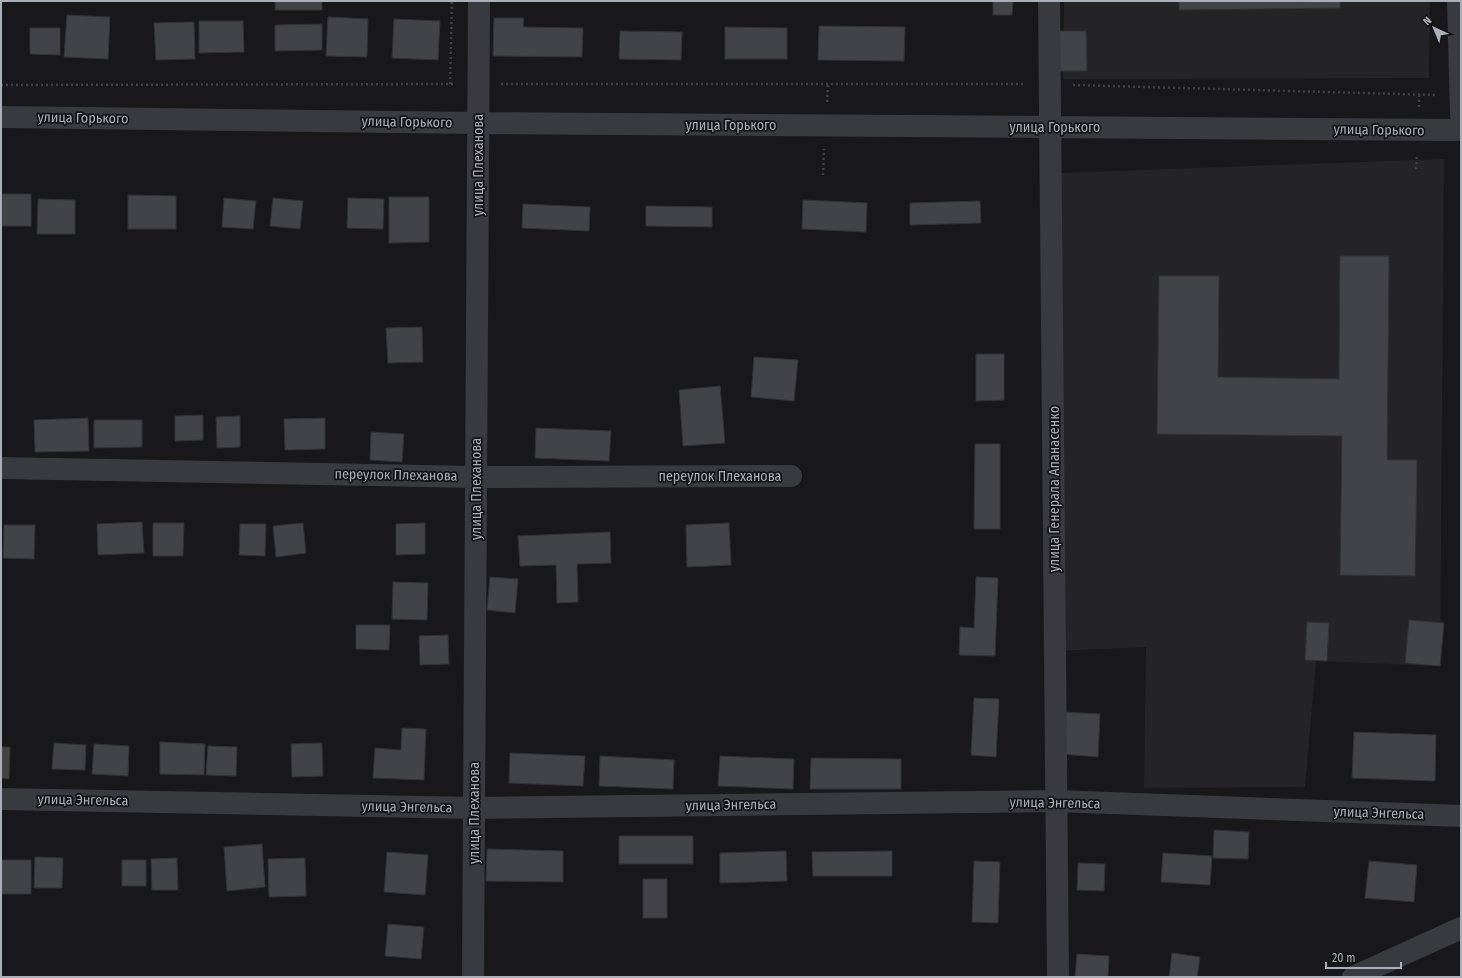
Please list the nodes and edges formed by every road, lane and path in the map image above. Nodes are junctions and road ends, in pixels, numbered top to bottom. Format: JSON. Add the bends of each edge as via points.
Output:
{"nodes":[{"id":1,"x":452,"y":1,"type":"edge"},
{"id":2,"x":479,"y":1,"type":"edge"},
{"id":3,"x":1049,"y":1,"type":"edge"},
{"id":4,"x":1458,"y":1,"type":"edge"},
{"id":5,"x":450,"y":84,"type":"junction"},
{"id":6,"x":478,"y":84,"type":"junction"},
{"id":7,"x":1050,"y":84,"type":"junction"},
{"id":8,"x":1,"y":85,"type":"edge"},
{"id":9,"x":1460,"y":96,"type":"edge"},
{"id":10,"x":1461,"y":115,"type":"edge"},
{"id":11,"x":1,"y":117,"type":"edge"},
{"id":12,"x":478,"y":123,"type":"junction"},
{"id":13,"x":1050,"y":127,"type":"junction"},
{"id":14,"x":1461,"y":130,"type":"edge"},
{"id":15,"x":1,"y":468,"type":"edge"},
{"id":16,"x":791,"y":476,"type":"dead end"},
{"id":17,"x":476,"y":477,"type":"junction"},
{"id":18,"x":1,"y":799,"type":"edge"},
{"id":19,"x":1056,"y":801,"type":"junction"},
{"id":20,"x":474,"y":808,"type":"junction"},
{"id":21,"x":1461,"y":816,"type":"edge"},
{"id":22,"x":1461,"y":928,"type":"edge"},
{"id":23,"x":473,"y":977,"type":"edge"},
{"id":24,"x":1058,"y":977,"type":"edge"},
{"id":25,"x":1353,"y":977,"type":"edge"}],
"edges":[{"from":1,"to":5,"type":"path"},
{"from":2,"to":6,"type":"street","name":"улица Плеханова"},
{"from":3,"to":7,"type":"street","name":"улица Генерала Апанасенко"},
{"from":4,"to":9,"type":"street"},
{"from":5,"to":6,"type":"path"},
{"from":5,"to":8,"type":"path"},
{"from":6,"to":7,"type":"path"},
{"from":6,"to":12,"type":"street","name":"улица Плеханова"},
{"from":7,"to":9,"type":"path"},
{"from":7,"to":13,"type":"street","name":"улица Генерала Апанасенко"},
{"from":9,"to":10,"type":"street"},
{"from":11,"to":12,"type":"street","name":"улица Горького"},
{"from":12,"to":13,"type":"street","name":"улица Горького"},
{"from":12,"to":17,"type":"street","name":"улица Плеханова"},
{"from":13,"to":14,"type":"street","name":"улица Горького"},
{"from":13,"to":19,"type":"street","name":"улица Генерала Апанасенко"},
{"from":15,"to":17,"type":"street","name":"переулок Плеханова"},
{"from":16,"to":17,"type":"street","name":"переулок Плеханова"},
{"from":17,"to":20,"type":"street","name":"улица Плеханова"},
{"from":18,"to":20,"type":"street","name":"улица Энгельса"},
{"from":19,"to":20,"type":"street","name":"улица Энгельса"},
{"from":19,"to":21,"type":"street","name":"улица Энгельса"},
{"from":19,"to":24,"type":"street","name":"улица Генерала Апанасенко"},
{"from":20,"to":23,"type":"street","name":"улица Плеханова"},
{"from":22,"to":25,"type":"street"}]}
